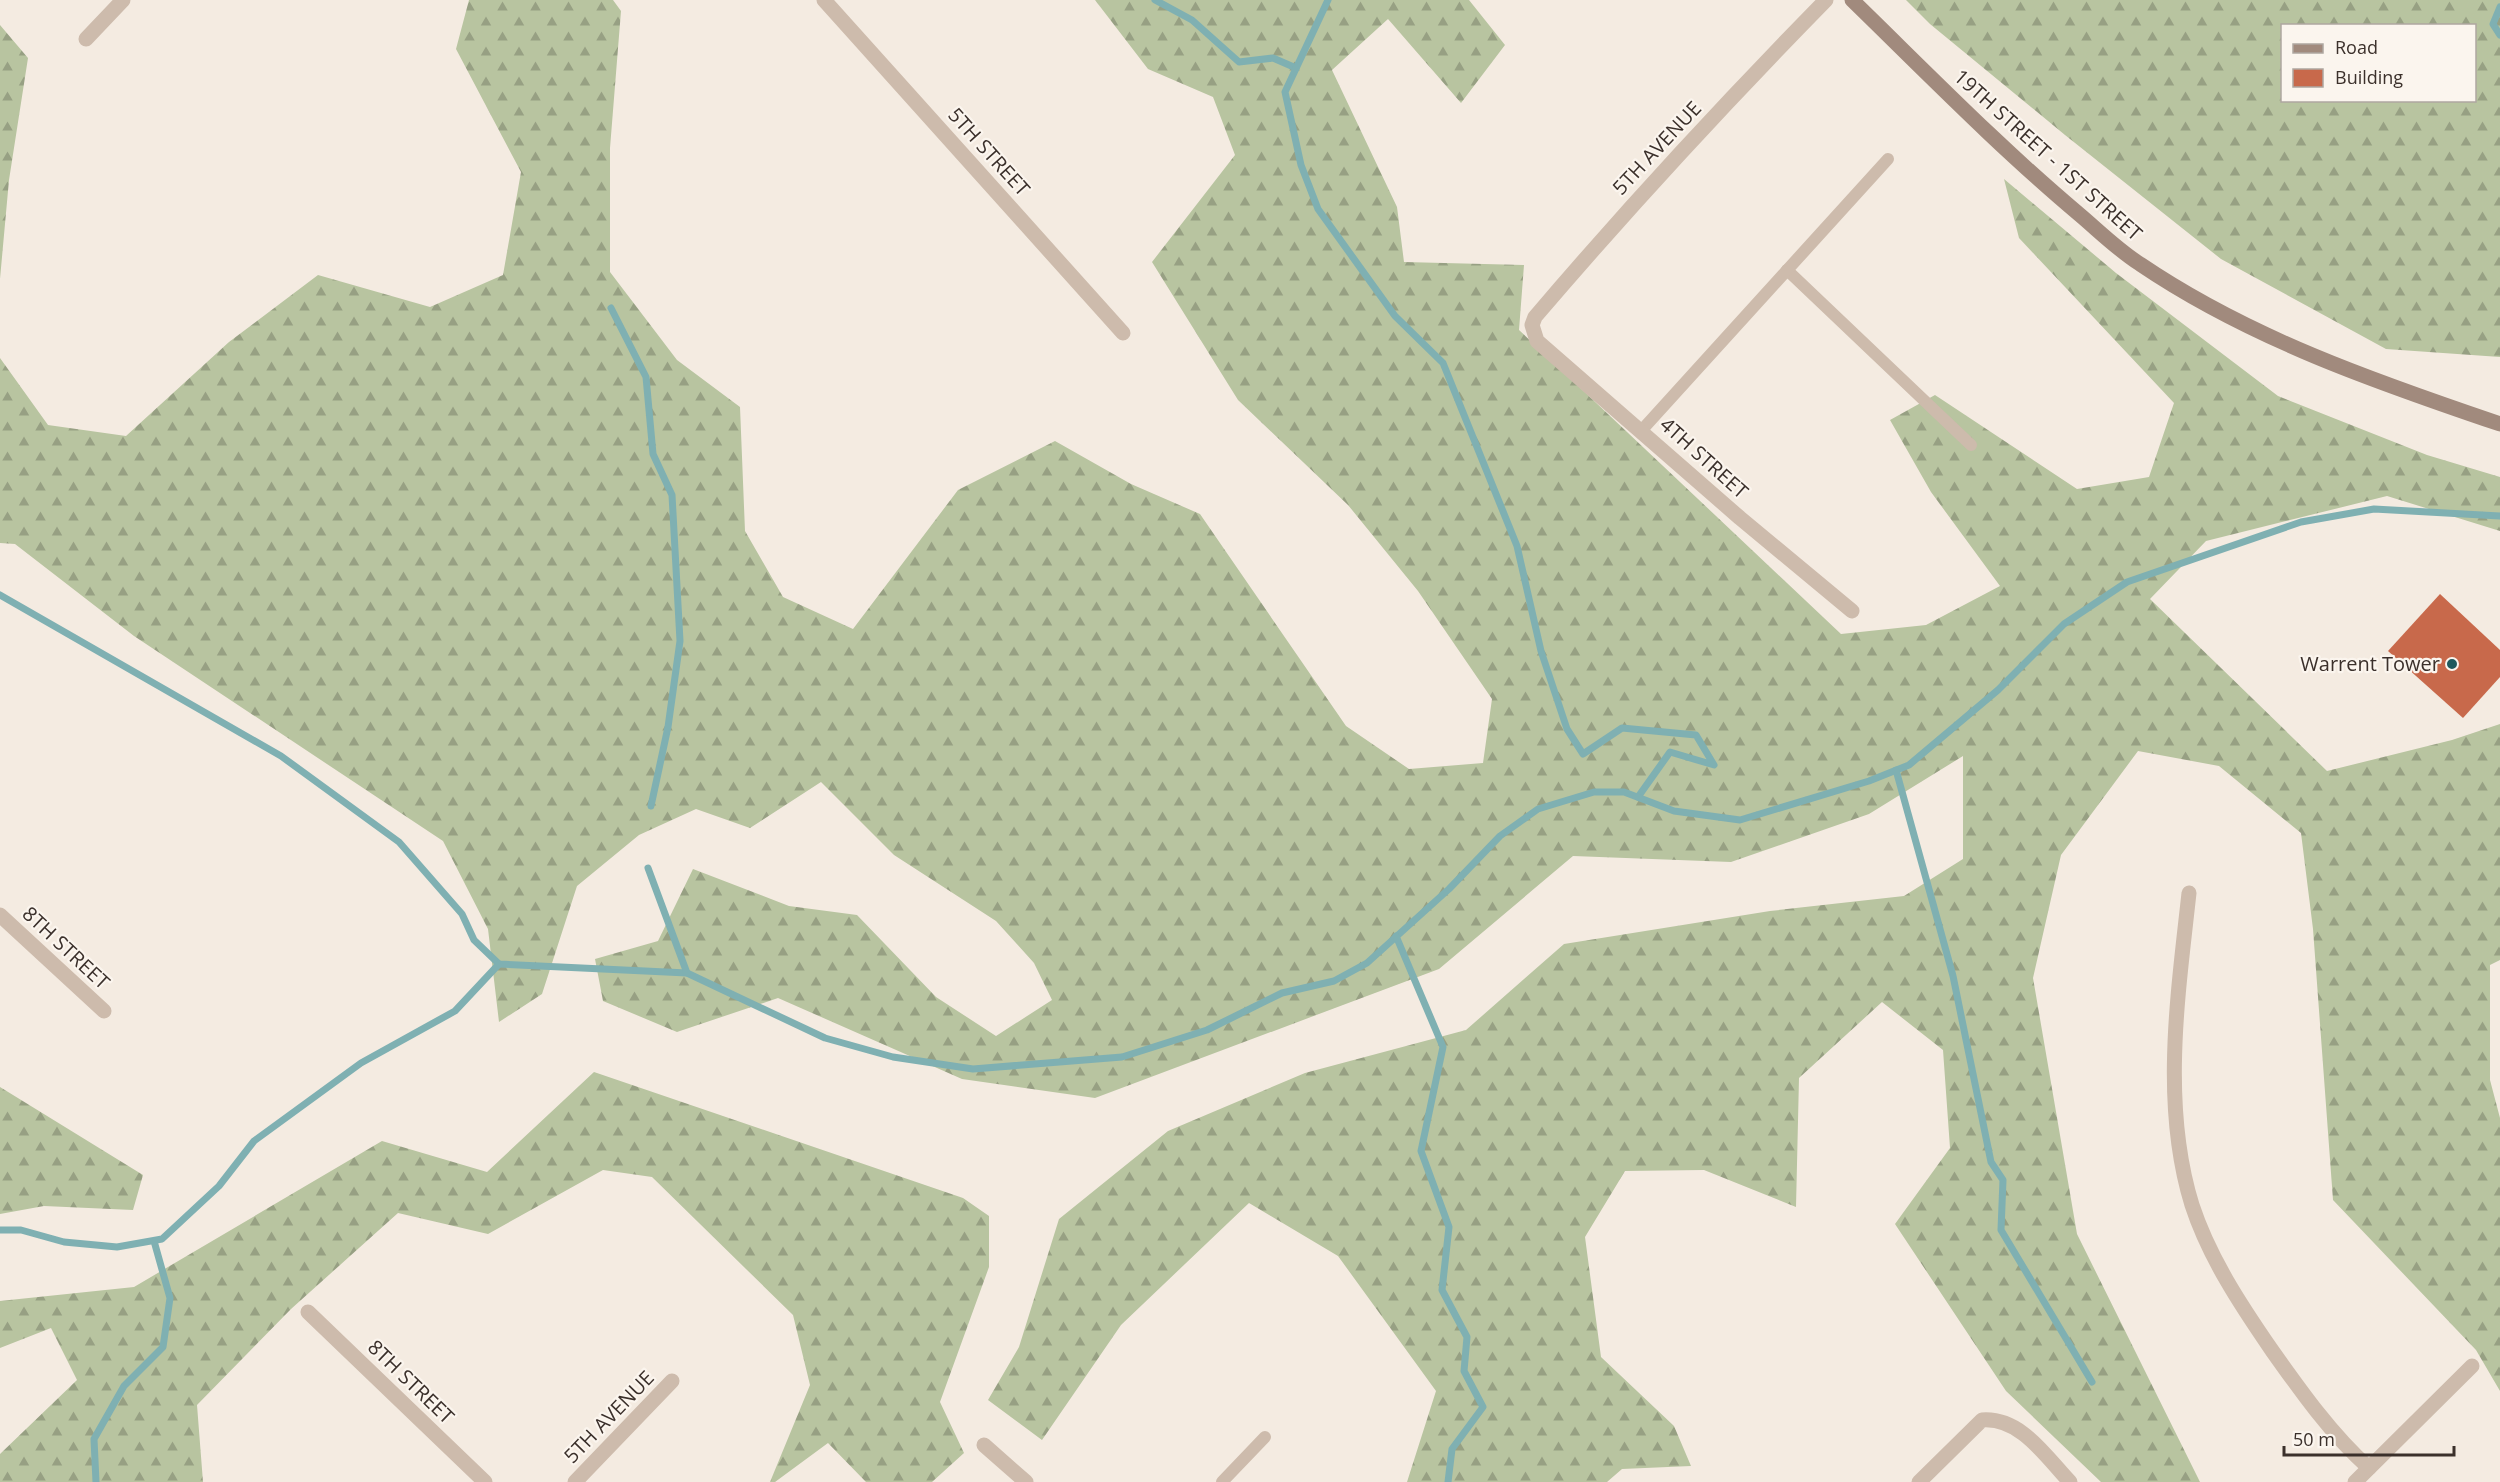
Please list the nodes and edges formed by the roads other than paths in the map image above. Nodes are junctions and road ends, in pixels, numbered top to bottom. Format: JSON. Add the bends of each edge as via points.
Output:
{"nodes":[{"id":1,"x":123,"y":0,"type":"edge"},
{"id":2,"x":824,"y":0,"type":"edge"},
{"id":3,"x":1826,"y":0,"type":"edge"},
{"id":4,"x":1852,"y":0,"type":"edge"},
{"id":5,"x":86,"y":39,"type":"dead end"},
{"id":6,"x":1888,"y":159,"type":"dead end"},
{"id":7,"x":1787,"y":270,"type":"junction"},
{"id":8,"x":1123,"y":333,"type":"dead end"},
{"id":9,"x":1533,"y":333,"type":"joint"},
{"id":10,"x":2500,"y":424,"type":"edge"},
{"id":11,"x":1641,"y":431,"type":"junction"},
{"id":12,"x":1971,"y":445,"type":"dead end"},
{"id":13,"x":1852,"y":611,"type":"dead end"},
{"id":14,"x":2189,"y":893,"type":"dead end"},
{"id":15,"x":0,"y":915,"type":"edge"},
{"id":16,"x":104,"y":1011,"type":"dead end"},
{"id":17,"x":308,"y":1312,"type":"dead end"},
{"id":18,"x":2472,"y":1366,"type":"dead end"},
{"id":19,"x":672,"y":1381,"type":"dead end"},
{"id":20,"x":1265,"y":1437,"type":"dead end"},
{"id":21,"x":984,"y":1445,"type":"dead end"},
{"id":22,"x":2369,"y":1468,"type":"junction"},
{"id":23,"x":485,"y":1482,"type":"edge"},
{"id":24,"x":575,"y":1482,"type":"edge"},
{"id":25,"x":1026,"y":1482,"type":"edge"},
{"id":26,"x":1222,"y":1482,"type":"edge"},
{"id":27,"x":1919,"y":1482,"type":"edge"},
{"id":28,"x":2070,"y":1482,"type":"edge"},
{"id":29,"x":2355,"y":1482,"type":"edge"}],
"edges":[{"from":1,"to":5,"type":"street"},
{"from":2,"to":8,"type":"street","name":"5TH STREET"},
{"from":3,"to":9,"type":"street","name":"5TH AVENUE","via":[[1577,267],[1535,317]]},
{"from":4,"to":10,"type":"main road","name":"19TH STREET - 1ST STREET","via":[[2050,191],[2137,263],[2176,288],[2298,350]]},
{"from":6,"to":7,"type":"lane"},
{"from":7,"to":11,"type":"lane"},
{"from":7,"to":12,"type":"lane"},
{"from":9,"to":11,"type":"street","name":"4TH STREET","via":[[1537,341]]},
{"from":11,"to":13,"type":"street","name":"4TH STREET"},
{"from":14,"to":22,"type":"street","via":[[2174,1034],[2181,1150],[2192,1205],[2235,1296],[2291,1378],[2352,1453]]},
{"from":15,"to":16,"type":"street","name":"8TH STREET"},
{"from":17,"to":23,"type":"street","name":"8TH STREET"},
{"from":18,"to":22,"type":"street"},
{"from":19,"to":24,"type":"street","name":"5TH AVENUE"},
{"from":20,"to":26,"type":"lane"},
{"from":21,"to":25,"type":"street"},
{"from":22,"to":29,"type":"street"},
{"from":27,"to":28,"type":"street","via":[[1982,1420],[1995,1419],[2019,1430]]}]}
